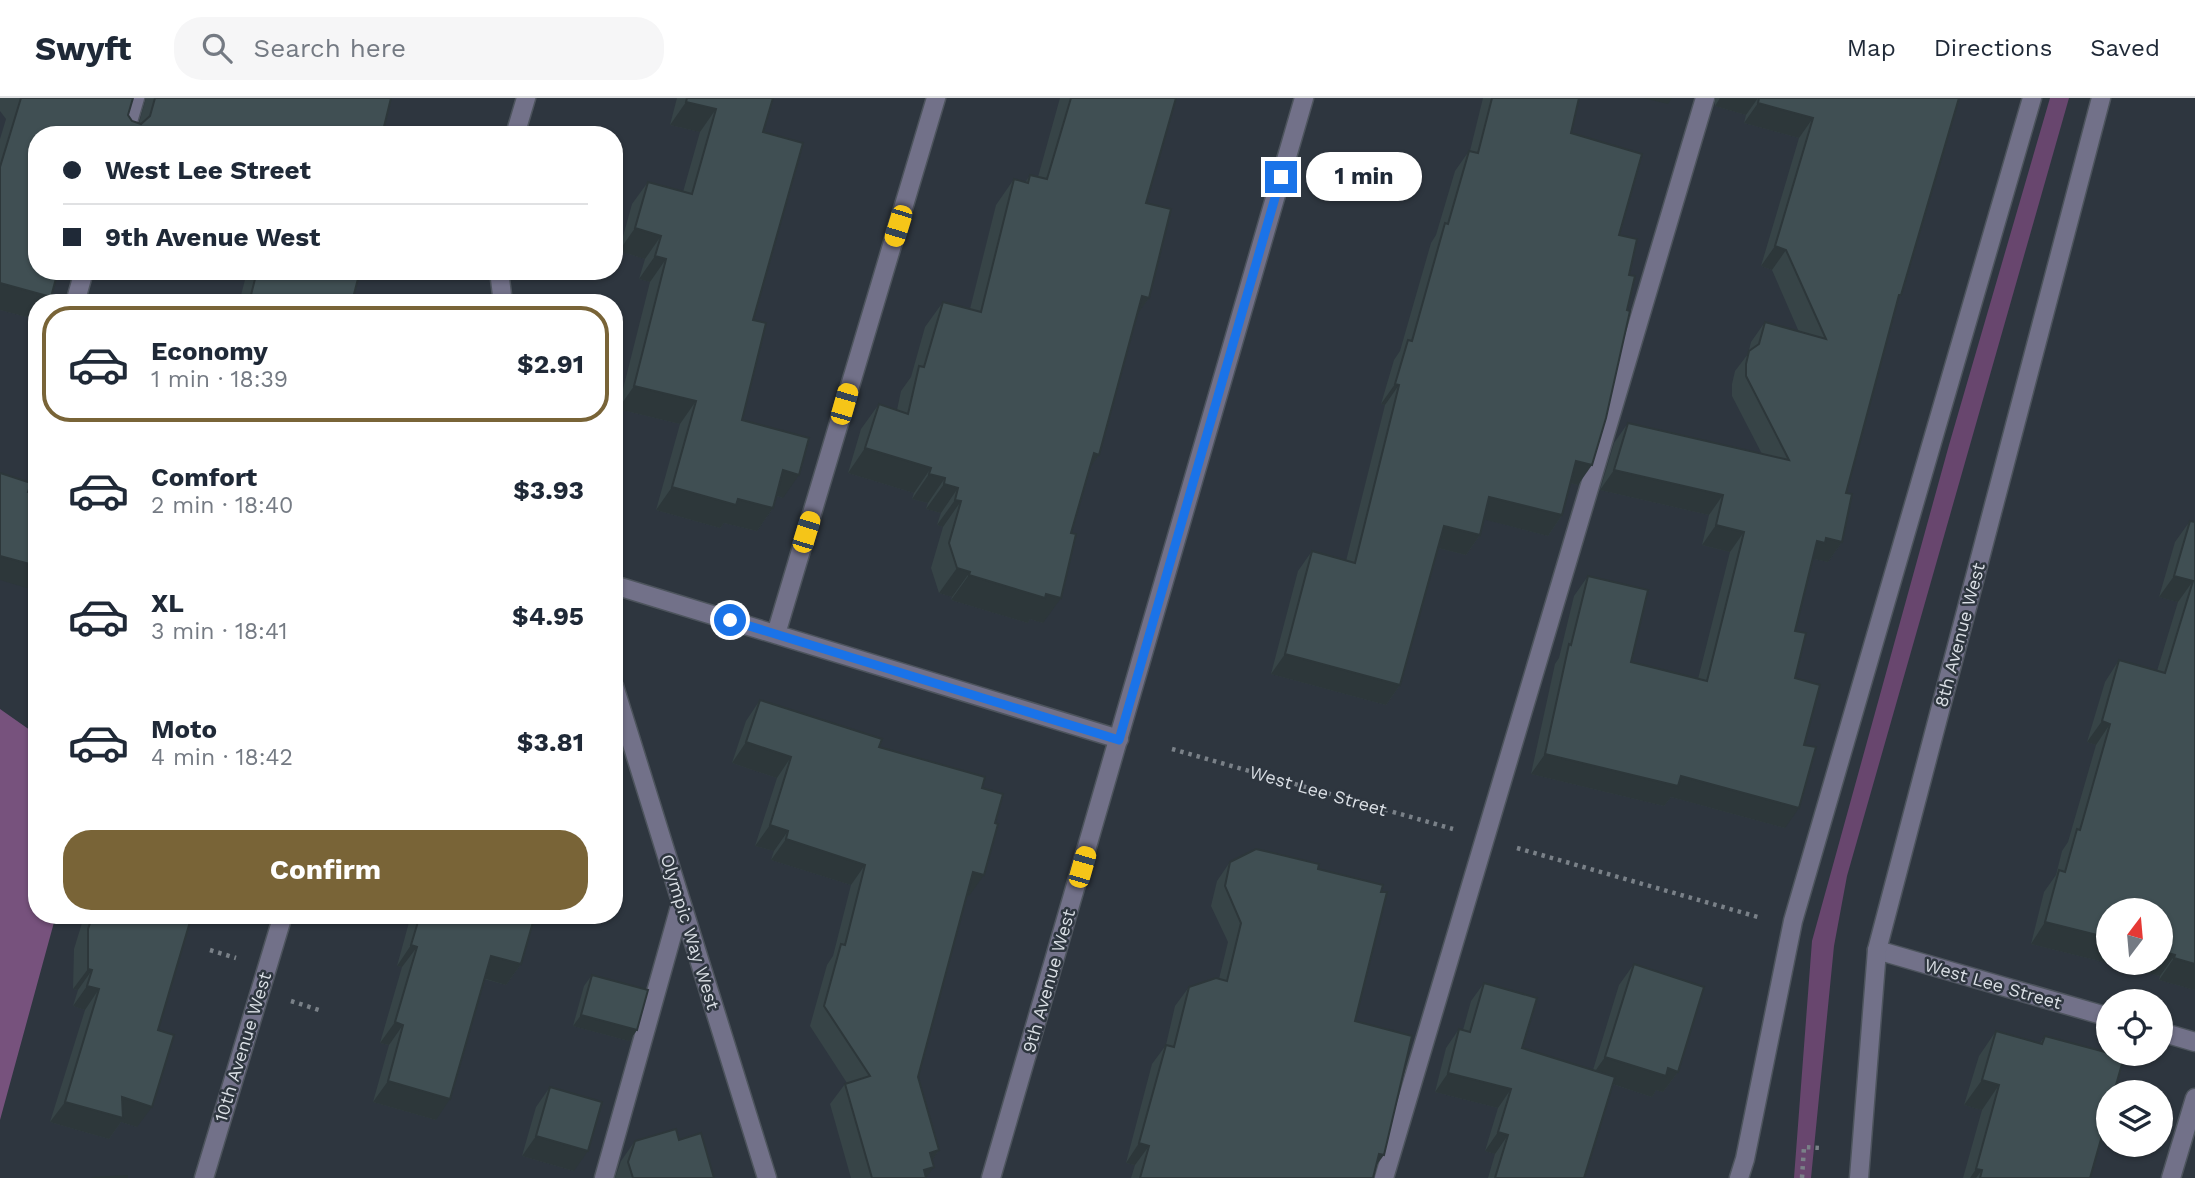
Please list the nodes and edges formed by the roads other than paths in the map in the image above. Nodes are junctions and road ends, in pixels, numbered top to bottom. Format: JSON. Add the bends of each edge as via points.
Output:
{"nodes":[{"id":1,"x":135,"y":98,"type":"edge"},
{"id":2,"x":526,"y":98,"type":"edge"},
{"id":3,"x":936,"y":98,"type":"edge"},
{"id":4,"x":1304,"y":98,"type":"edge"},
{"id":5,"x":1705,"y":98,"type":"edge"},
{"id":6,"x":2032,"y":98,"type":"edge"},
{"id":7,"x":2101,"y":98,"type":"edge"},
{"id":8,"x":127,"y":126,"type":"edge"},
{"id":9,"x":518,"y":126,"type":"edge"},
{"id":10,"x":623,"y":588,"type":"edge"},
{"id":11,"x":776,"y":634,"type":"junction"},
{"id":12,"x":623,"y":715,"type":"edge"},
{"id":13,"x":1119,"y":740,"type":"junction"},
{"id":14,"x":681,"y":903,"type":"junction"},
{"id":15,"x":280,"y":924,"type":"edge"},
{"id":16,"x":1877,"y":950,"type":"junction"},
{"id":17,"x":2096,"y":1013,"type":"edge"},
{"id":18,"x":2173,"y":1036,"type":"edge"},
{"id":19,"x":2195,"y":1042,"type":"edge"},
{"id":20,"x":2195,"y":1098,"type":"edge"},
{"id":21,"x":1745,"y":1160,"type":"junction"},
{"id":22,"x":204,"y":1178,"type":"edge"},
{"id":23,"x":604,"y":1178,"type":"edge"},
{"id":24,"x":767,"y":1178,"type":"edge"},
{"id":25,"x":991,"y":1178,"type":"edge"},
{"id":26,"x":1384,"y":1178,"type":"edge"},
{"id":27,"x":1739,"y":1178,"type":"edge"},
{"id":28,"x":1745,"y":1178,"type":"edge"},
{"id":29,"x":1859,"y":1178,"type":"edge"},
{"id":30,"x":2171,"y":1178,"type":"edge"}],
"edges":[{"from":1,"to":8,"type":"street"},
{"from":2,"to":9,"type":"street"},
{"from":3,"to":11,"type":"street"},
{"from":4,"to":13,"type":"street","name":"9th Avenue West"},
{"from":5,"to":26,"type":"street"},
{"from":6,"to":21,"type":"street","via":[[1793,921]]},
{"from":7,"to":16,"type":"street","name":"8th Avenue West"},
{"from":10,"to":11,"type":"street"},
{"from":11,"to":13,"type":"street"},
{"from":12,"to":14,"type":"street","name":"Olympic Way West"},
{"from":13,"to":25,"type":"street","name":"9th Avenue West"},
{"from":14,"to":23,"type":"street"},
{"from":14,"to":24,"type":"street","name":"Olympic Way West"},
{"from":15,"to":22,"type":"street","name":"10th Avenue West"},
{"from":16,"to":17,"type":"street","name":"West Lee Street"},
{"from":16,"to":29,"type":"street","name":"8th Avenue West"},
{"from":18,"to":19,"type":"street"},
{"from":20,"to":30,"type":"street"},
{"from":21,"to":27,"type":"street"},
{"from":21,"to":28,"type":"street"}]}
